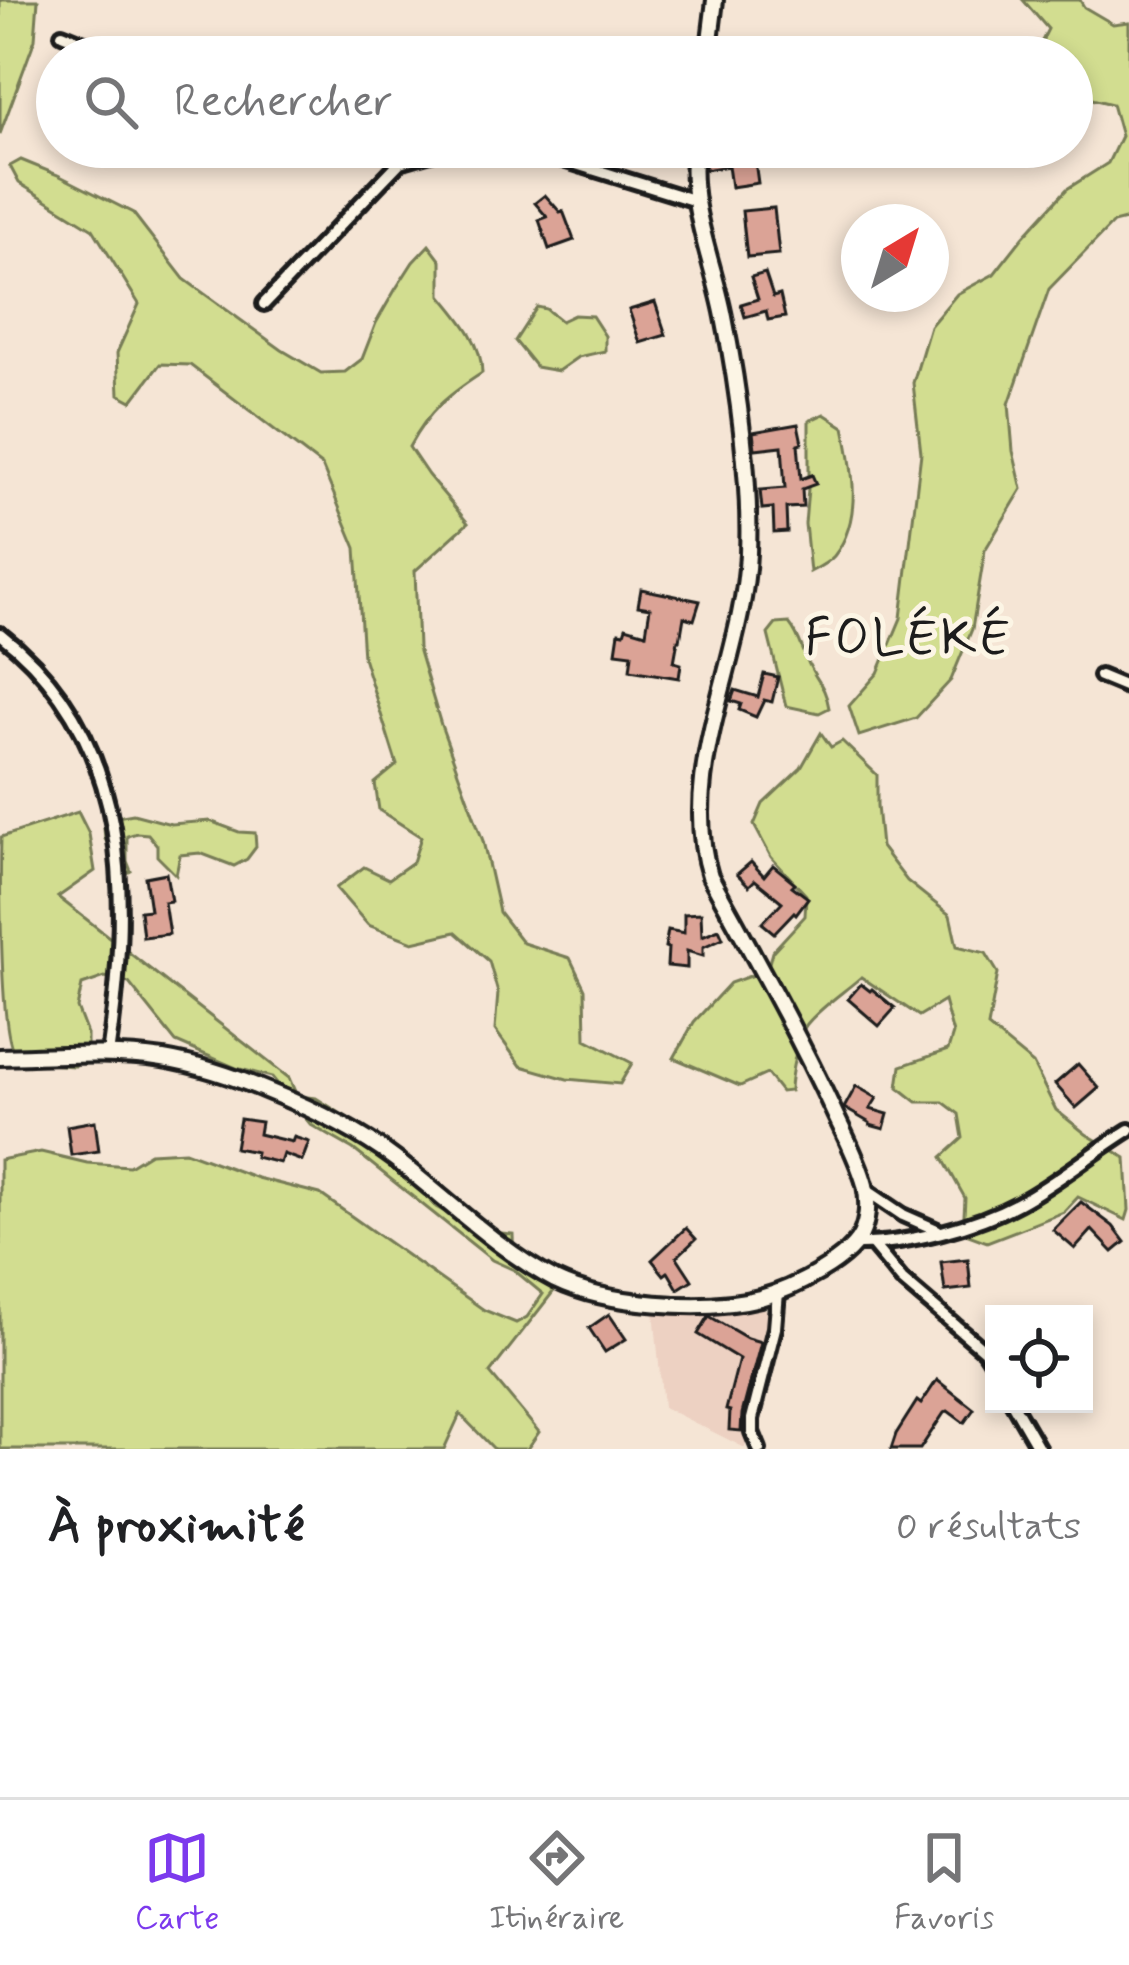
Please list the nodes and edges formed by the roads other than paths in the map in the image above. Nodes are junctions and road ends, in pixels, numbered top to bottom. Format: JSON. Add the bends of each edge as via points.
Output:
{"nodes":[{"id":1,"x":715,"y":0,"type":"edge"},
{"id":2,"x":62,"y":34,"type":"dead end"},
{"id":3,"x":67,"y":36,"type":"edge"},
{"id":4,"x":711,"y":36,"type":"edge"},
{"id":5,"x":394,"y":168,"type":"edge"},
{"id":6,"x":589,"y":168,"type":"edge"},
{"id":7,"x":693,"y":168,"type":"edge"},
{"id":8,"x":696,"y":201,"type":"junction"},
{"id":9,"x":264,"y":304,"type":"dead end"},
{"id":10,"x":0,"y":634,"type":"edge"},
{"id":11,"x":1100,"y":676,"type":"dead end"},
{"id":12,"x":1129,"y":688,"type":"edge"},
{"id":13,"x":108,"y":1055,"type":"junction"},
{"id":14,"x":0,"y":1057,"type":"edge"},
{"id":15,"x":1129,"y":1130,"type":"edge"},
{"id":16,"x":866,"y":1190,"type":"junction"},
{"id":17,"x":940,"y":1231,"type":"junction"},
{"id":18,"x":864,"y":1244,"type":"junction"},
{"id":19,"x":778,"y":1292,"type":"junction"},
{"id":20,"x":985,"y":1351,"type":"edge"},
{"id":21,"x":1018,"y":1413,"type":"edge"},
{"id":22,"x":760,"y":1449,"type":"edge"},
{"id":23,"x":1039,"y":1449,"type":"edge"}],
"edges":[{"from":1,"to":4,"type":"street"},
{"from":2,"to":3,"type":"street"},
{"from":5,"to":9,"type":"street"},
{"from":6,"to":8,"type":"street"},
{"from":7,"to":8,"type":"street"},
{"from":8,"to":16,"type":"street","via":[[724,317],[748,549],[706,764],[703,854],[818,1077]]},
{"from":10,"to":13,"type":"street","via":[[52,685],[97,761],[115,837],[122,921]]},
{"from":11,"to":12,"type":"street"},
{"from":13,"to":14,"type":"street"},
{"from":13,"to":19,"type":"street","via":[[211,1071],[338,1123],[535,1268],[576,1288],[703,1305]]},
{"from":15,"to":17,"type":"street","via":[[1022,1201]]},
{"from":16,"to":17,"type":"street"},
{"from":16,"to":18,"type":"street"},
{"from":17,"to":18,"type":"street"},
{"from":18,"to":19,"type":"street"},
{"from":18,"to":20,"type":"street"},
{"from":19,"to":22,"type":"street","via":[[753,1414]]},
{"from":21,"to":23,"type":"street"}]}
